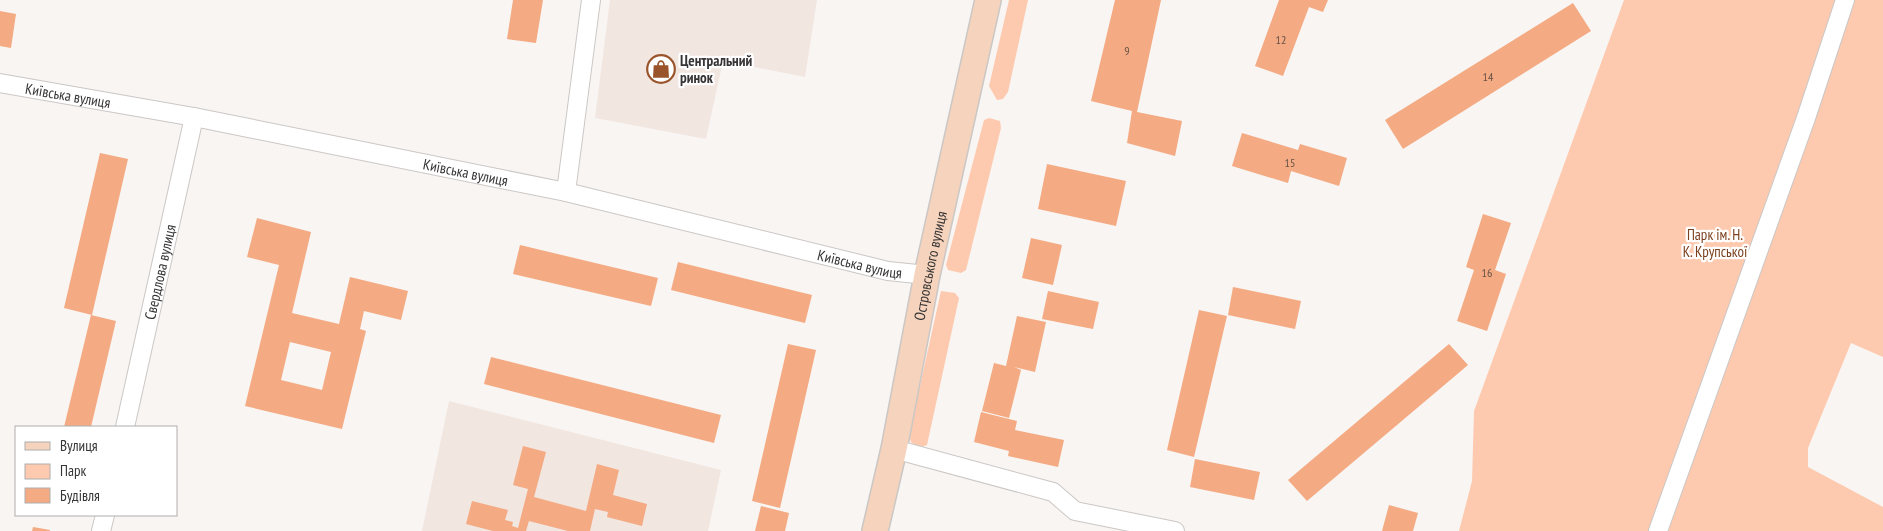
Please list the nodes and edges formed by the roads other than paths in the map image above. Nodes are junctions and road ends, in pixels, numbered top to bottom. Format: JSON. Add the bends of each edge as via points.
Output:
{"nodes":[{"id":1,"x":591,"y":0,"type":"edge"},
{"id":2,"x":988,"y":0,"type":"edge"},
{"id":3,"x":1845,"y":0,"type":"edge"},
{"id":4,"x":0,"y":83,"type":"edge"},
{"id":5,"x":194,"y":117,"type":"junction"},
{"id":6,"x":566,"y":192,"type":"junction"},
{"id":7,"x":927,"y":275,"type":"junction"},
{"id":8,"x":125,"y":426,"type":"edge"},
{"id":9,"x":894,"y":449,"type":"junction"},
{"id":10,"x":105,"y":516,"type":"edge"},
{"id":11,"x":101,"y":531,"type":"edge"},
{"id":12,"x":875,"y":531,"type":"edge"},
{"id":13,"x":1175,"y":531,"type":"edge"},
{"id":14,"x":1658,"y":531,"type":"edge"}],
"edges":[{"from":1,"to":6,"type":"street"},
{"from":2,"to":7,"type":"main road","name":"Островського вулиця"},
{"from":3,"to":14,"type":"street"},
{"from":4,"to":5,"type":"street","name":"Київська вулиця"},
{"from":5,"to":6,"type":"street","name":"Київська вулиця"},
{"from":5,"to":8,"type":"street","name":"Свердлова вулиця"},
{"from":6,"to":7,"type":"street","name":"Київська вулиця","via":[[888,270]]},
{"from":7,"to":9,"type":"main road","name":"Островського вулиця"},
{"from":9,"to":12,"type":"main road","name":"Островського вулиця"},
{"from":9,"to":13,"type":"street","via":[[1053,492],[1075,511]]},
{"from":10,"to":11,"type":"street"}]}
